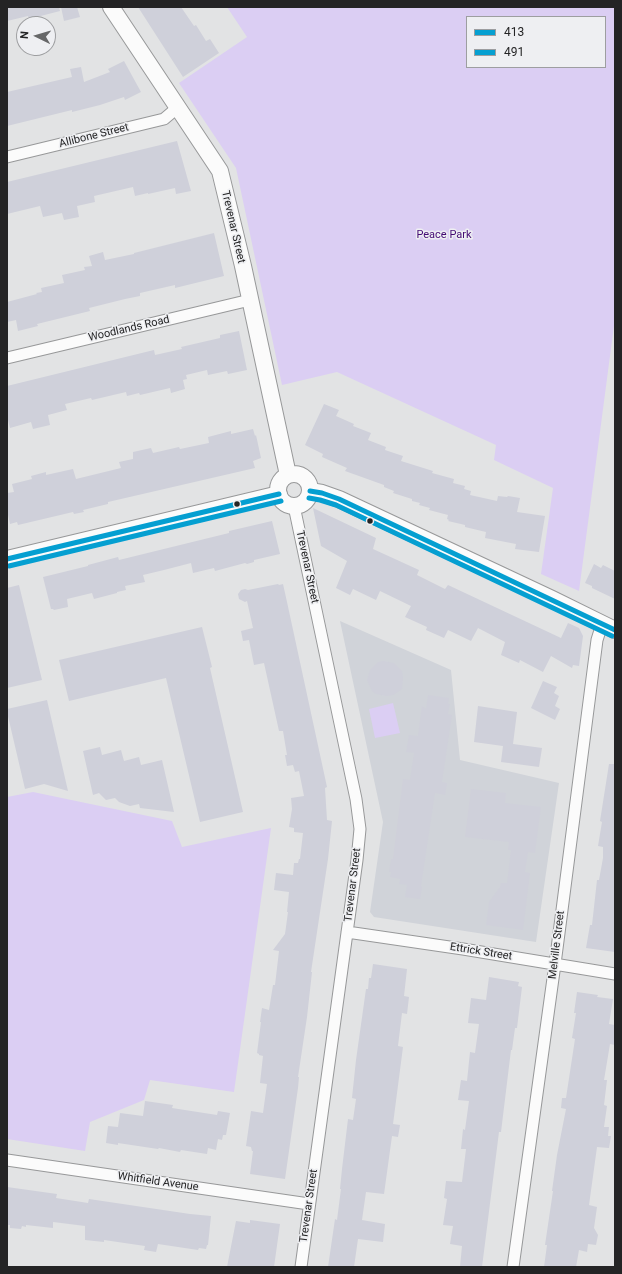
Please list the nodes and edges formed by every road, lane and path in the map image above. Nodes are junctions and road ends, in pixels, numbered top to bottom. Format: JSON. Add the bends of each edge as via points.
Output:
{"nodes":[{"id":1,"x":111,"y":7,"type":"edge"},
{"id":2,"x":178,"y":108,"type":"junction"},
{"id":3,"x":7,"y":157,"type":"edge"},
{"id":4,"x":250,"y":300,"type":"junction"},
{"id":5,"x":7,"y":358,"type":"edge"},
{"id":6,"x":288,"y":475,"type":"junction"},
{"id":7,"x":310,"y":491,"type":"junction"},
{"id":8,"x":279,"y":494,"type":"junction"},
{"id":9,"x":294,"y":506,"type":"junction"},
{"id":10,"x":7,"y":559,"type":"edge"},
{"id":11,"x":609,"y":627,"type":"edge"},
{"id":12,"x":347,"y":932,"type":"junction"},
{"id":13,"x":555,"y":964,"type":"junction"},
{"id":14,"x":615,"y":974,"type":"edge"},
{"id":15,"x":7,"y":1160,"type":"edge"},
{"id":16,"x":309,"y":1204,"type":"junction"},
{"id":17,"x":301,"y":1267,"type":"edge"},
{"id":18,"x":513,"y":1267,"type":"edge"}],
"edges":[{"from":1,"to":2,"type":"main road","name":"Trevenar Street"},
{"from":2,"to":3,"type":"street","name":"Allibone Street","via":[[164,119]]},
{"from":2,"to":4,"type":"main road","name":"Trevenar Street","via":[[220,171]]},
{"from":4,"to":5,"type":"street","name":"Woodlands Road"},
{"from":4,"to":6,"type":"main road","name":"Trevenar Street"},
{"from":6,"to":7,"type":"main road","via":[[299,474],[307,480]]},
{"from":6,"to":8,"type":"main road","via":[[279,485]]},
{"from":7,"to":9,"type":"main road","via":[[307,500]]},
{"from":7,"to":11,"type":"main road","via":[[339,499]]},
{"from":8,"to":9,"type":"main road","via":[[284,502]]},
{"from":8,"to":10,"type":"main road"},
{"from":9,"to":12,"type":"street","name":"Trevenar Street","via":[[360,829]]},
{"from":11,"to":13,"type":"street","name":"Melville Street","via":[[597,640]]},
{"from":12,"to":13,"type":"street","name":"Ettrick Street"},
{"from":12,"to":16,"type":"street","name":"Trevenar Street"},
{"from":13,"to":14,"type":"street","name":"Ettrick Street"},
{"from":13,"to":18,"type":"street","name":"Melville Street"},
{"from":15,"to":16,"type":"street","name":"Whitfield Avenue"},
{"from":16,"to":17,"type":"street","name":"Trevenar Street"}]}
